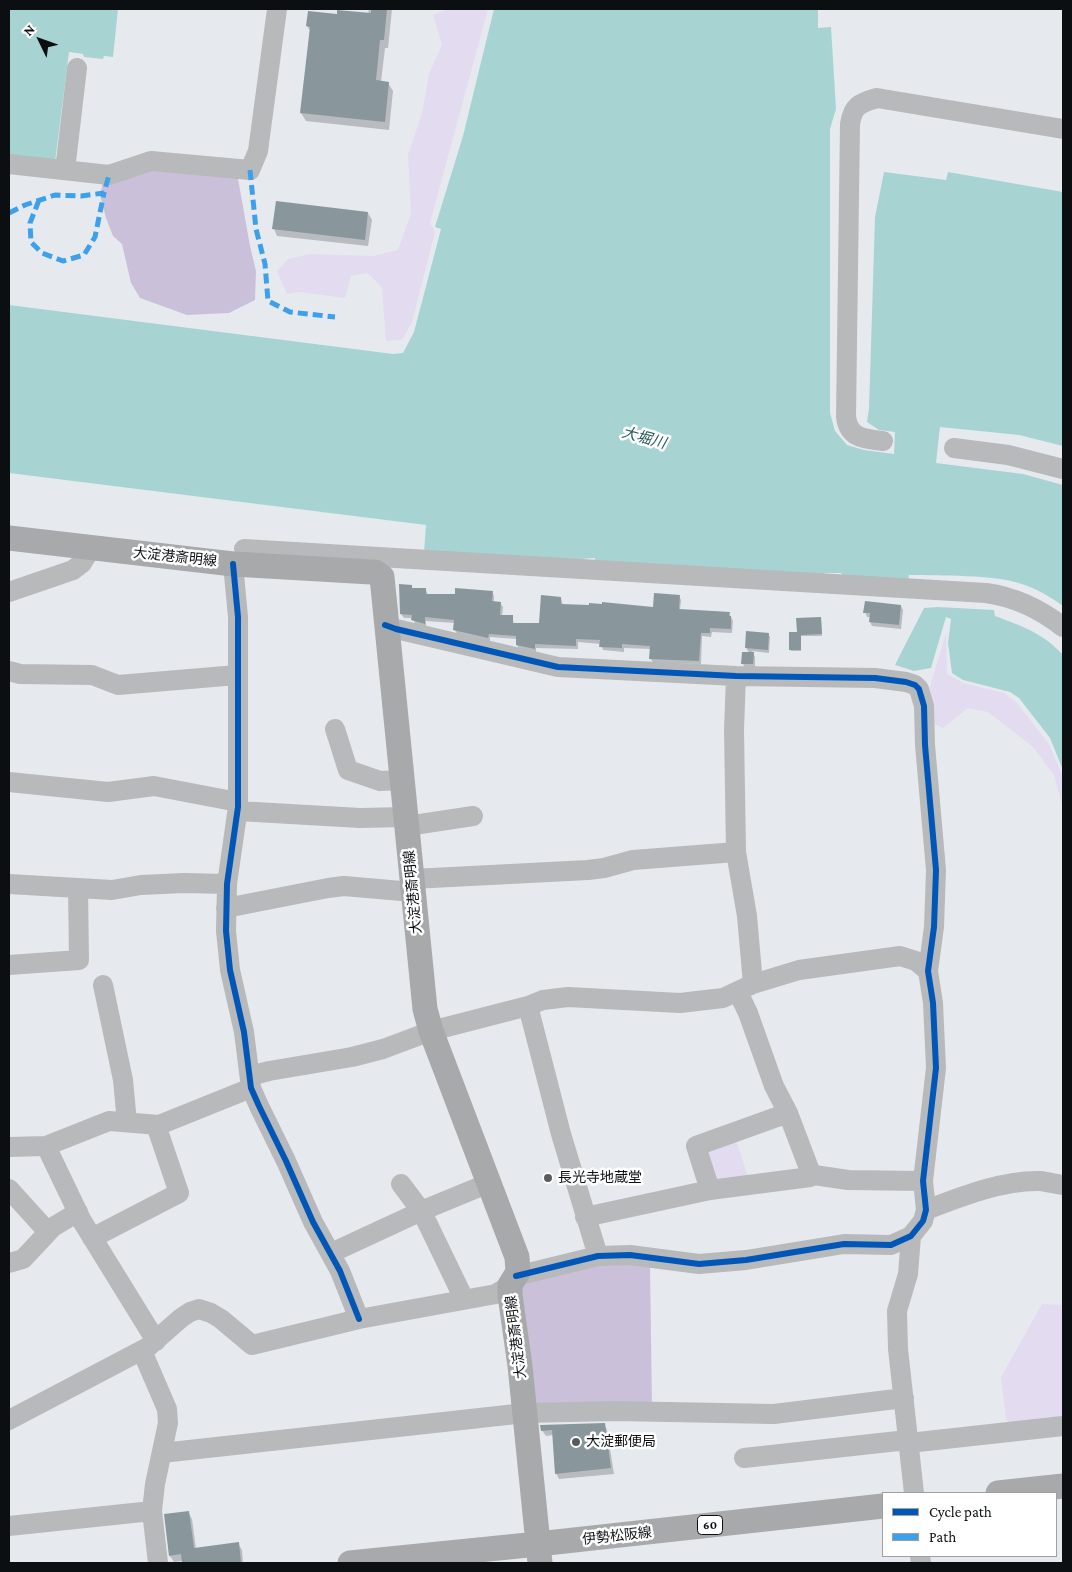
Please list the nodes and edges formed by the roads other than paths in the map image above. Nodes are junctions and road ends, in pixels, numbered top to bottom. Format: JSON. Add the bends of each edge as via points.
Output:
{"nodes":[{"id":1,"x":277,"y":9,"type":"edge"},
{"id":2,"x":78,"y":68,"type":"dead end"},
{"id":3,"x":1063,"y":129,"type":"edge"},
{"id":4,"x":9,"y":164,"type":"edge"},
{"id":5,"x":65,"y":170,"type":"junction"},
{"id":6,"x":883,"y":442,"type":"dead end"},
{"id":7,"x":954,"y":448,"type":"dead end"},
{"id":8,"x":1063,"y":469,"type":"edge"},
{"id":9,"x":9,"y":538,"type":"edge"},
{"id":10,"x":91,"y":548,"type":"junction"},
{"id":11,"x":239,"y":556,"type":"junction"},
{"id":12,"x":9,"y":592,"type":"edge"},
{"id":13,"x":385,"y":625,"type":"junction"},
{"id":14,"x":1063,"y":627,"type":"edge"},
{"id":15,"x":9,"y":671,"type":"edge"},
{"id":16,"x":237,"y":675,"type":"junction"},
{"id":17,"x":736,"y":676,"type":"junction"},
{"id":18,"x":335,"y":729,"type":"dead end"},
{"id":19,"x":402,"y":780,"type":"junction"},
{"id":20,"x":9,"y":782,"type":"edge"},
{"id":21,"x":238,"y":807,"type":"junction"},
{"id":22,"x":473,"y":816,"type":"dead end"},
{"id":23,"x":407,"y":822,"type":"junction"},
{"id":24,"x":736,"y":852,"type":"junction"},
{"id":25,"x":9,"y":884,"type":"edge"},
{"id":26,"x":227,"y":884,"type":"junction"},
{"id":27,"x":412,"y":885,"type":"junction"},
{"id":28,"x":78,"y":888,"type":"junction"},
{"id":29,"x":226,"y":908,"type":"junction"},
{"id":30,"x":9,"y":965,"type":"edge"},
{"id":31,"x":928,"y":971,"type":"junction"},
{"id":32,"x":103,"y":986,"type":"dead end"},
{"id":33,"x":746,"y":988,"type":"junction"},
{"id":34,"x":528,"y":1006,"type":"junction"},
{"id":35,"x":431,"y":1031,"type":"junction"},
{"id":36,"x":251,"y":1082,"type":"junction"},
{"id":37,"x":788,"y":1113,"type":"junction"},
{"id":38,"x":127,"y":1122,"type":"junction"},
{"id":39,"x":156,"y":1125,"type":"junction"},
{"id":40,"x":46,"y":1146,"type":"junction"},
{"id":41,"x":9,"y":1147,"type":"edge"},
{"id":42,"x":814,"y":1175,"type":"junction"},
{"id":43,"x":923,"y":1181,"type":"junction"},
{"id":44,"x":489,"y":1183,"type":"junction"},
{"id":45,"x":401,"y":1184,"type":"dead end"},
{"id":46,"x":1063,"y":1185,"type":"edge"},
{"id":47,"x":9,"y":1189,"type":"edge"},
{"id":48,"x":710,"y":1190,"type":"junction"},
{"id":49,"x":926,"y":1210,"type":"junction"},
{"id":50,"x":78,"y":1212,"type":"junction"},
{"id":51,"x":422,"y":1212,"type":"junction"},
{"id":52,"x":585,"y":1217,"type":"junction"},
{"id":53,"x":48,"y":1232,"type":"junction"},
{"id":54,"x":911,"y":1236,"type":"junction"},
{"id":55,"x":92,"y":1238,"type":"junction"},
{"id":56,"x":330,"y":1253,"type":"junction"},
{"id":57,"x":598,"y":1256,"type":"junction"},
{"id":58,"x":9,"y":1263,"type":"edge"},
{"id":59,"x":513,"y":1281,"type":"junction"},
{"id":60,"x":464,"y":1299,"type":"junction"},
{"id":61,"x":359,"y":1319,"type":"junction"},
{"id":62,"x":149,"y":1346,"type":"junction"},
{"id":63,"x":904,"y":1398,"type":"junction"},
{"id":64,"x":524,"y":1413,"type":"junction"},
{"id":65,"x":9,"y":1420,"type":"edge"},
{"id":66,"x":1063,"y":1426,"type":"edge"},
{"id":67,"x":909,"y":1443,"type":"junction"},
{"id":68,"x":163,"y":1450,"type":"junction"},
{"id":69,"x":744,"y":1458,"type":"dead end"},
{"id":70,"x":1063,"y":1486,"type":"edge"},
{"id":71,"x":914,"y":1492,"type":"edge"},
{"id":72,"x":1007,"y":1492,"type":"edge"},
{"id":73,"x":882,"y":1506,"type":"edge"},
{"id":74,"x":152,"y":1511,"type":"junction"},
{"id":75,"x":9,"y":1526,"type":"edge"},
{"id":76,"x":539,"y":1554,"type":"edge"},
{"id":77,"x":158,"y":1563,"type":"edge"},
{"id":78,"x":350,"y":1563,"type":"edge"}],
"edges":[{"from":1,"to":5,"type":"street","via":[[258,151],[250,170],[150,162],[108,175]]},
{"from":2,"to":5,"type":"street"},
{"from":3,"to":6,"type":"street","via":[[876,98],[861,102],[852,113],[846,416],[850,430],[857,435]]},
{"from":4,"to":5,"type":"street"},
{"from":7,"to":8,"type":"street","via":[[1008,455]]},
{"from":9,"to":10,"type":"main road","name":"大淀港斎明線"},
{"from":10,"to":11,"type":"main road","name":"大淀港斎明線"},
{"from":10,"to":12,"type":"street","via":[[82,563],[73,570]]},
{"from":11,"to":13,"type":"main road","name":"大淀港斎明線","via":[[375,572],[383,580]]},
{"from":11,"to":14,"type":"street","via":[[986,593],[1023,602]]},
{"from":11,"to":16,"type":"street"},
{"from":13,"to":17,"type":"street","via":[[558,667]]},
{"from":13,"to":19,"type":"main road","name":"大淀港斎明線"},
{"from":15,"to":16,"type":"street","via":[[92,675],[118,685]]},
{"from":16,"to":21,"type":"street"},
{"from":17,"to":24,"type":"street"},
{"from":17,"to":31,"type":"street","via":[[874,678],[906,682],[919,689],[924,706],[936,870],[934,927]]},
{"from":18,"to":19,"type":"street","via":[[348,770],[380,781]]},
{"from":19,"to":23,"type":"main road","name":"大淀港斎明線"},
{"from":20,"to":21,"type":"street","via":[[108,792],[154,786]]},
{"from":21,"to":23,"type":"street"},
{"from":21,"to":26,"type":"street"},
{"from":22,"to":23,"type":"street"},
{"from":23,"to":27,"type":"main road","name":"大淀港斎明線"},
{"from":24,"to":27,"type":"street","via":[[634,860],[588,870]]},
{"from":24,"to":33,"type":"street","via":[[747,916]]},
{"from":25,"to":28,"type":"street"},
{"from":26,"to":28,"type":"street","via":[[141,885],[112,890]]},
{"from":26,"to":29,"type":"street"},
{"from":27,"to":29,"type":"street","via":[[336,887]]},
{"from":27,"to":35,"type":"main road","name":"大淀港斎明線","via":[[422,990]]},
{"from":28,"to":30,"type":"street","via":[[79,960]]},
{"from":29,"to":36,"type":"street","via":[[230,970]]},
{"from":31,"to":33,"type":"street","via":[[916,961],[900,956],[799,970]]},
{"from":31,"to":43,"type":"street","via":[[936,1068]]},
{"from":32,"to":38,"type":"street","via":[[123,1080]]},
{"from":33,"to":34,"type":"street","via":[[723,998],[680,1003],[568,998],[543,1000]]},
{"from":33,"to":37,"type":"street","via":[[748,1014],[774,1086]]},
{"from":34,"to":35,"type":"street"},
{"from":34,"to":52,"type":"street"},
{"from":35,"to":36,"type":"street","via":[[384,1049]]},
{"from":35,"to":44,"type":"main road","name":"大淀港斎明線"},
{"from":36,"to":39,"type":"street","via":[[196,1112]]},
{"from":36,"to":56,"type":"street"},
{"from":37,"to":42,"type":"street"},
{"from":37,"to":48,"type":"street","via":[[696,1146]]},
{"from":38,"to":39,"type":"street"},
{"from":38,"to":40,"type":"street","via":[[109,1121]]},
{"from":39,"to":55,"type":"street","via":[[179,1194]]},
{"from":40,"to":41,"type":"street"},
{"from":40,"to":50,"type":"street"},
{"from":42,"to":43,"type":"street","via":[[856,1181]]},
{"from":42,"to":48,"type":"street"},
{"from":43,"to":49,"type":"street"},
{"from":44,"to":51,"type":"street"},
{"from":44,"to":59,"type":"main road","name":"大淀港斎明線","via":[[517,1257],[518,1268]]},
{"from":45,"to":51,"type":"street"},
{"from":46,"to":49,"type":"street","via":[[1016,1183],[962,1196]]},
{"from":47,"to":53,"type":"street"},
{"from":48,"to":52,"type":"street"},
{"from":49,"to":54,"type":"street","via":[[923,1221]]},
{"from":50,"to":53,"type":"street"},
{"from":50,"to":55,"type":"street"},
{"from":51,"to":56,"type":"street"},
{"from":51,"to":60,"type":"street"},
{"from":52,"to":57,"type":"street"},
{"from":53,"to":58,"type":"street","via":[[23,1259]]},
{"from":54,"to":57,"type":"street","via":[[892,1245],[844,1244],[699,1264],[630,1255]]},
{"from":54,"to":63,"type":"street","via":[[908,1274],[897,1311]]},
{"from":55,"to":62,"type":"street"},
{"from":56,"to":61,"type":"street"},
{"from":57,"to":59,"type":"street"},
{"from":59,"to":60,"type":"street","via":[[496,1294]]},
{"from":59,"to":64,"type":"main road","name":"大淀港斎明線","via":[[510,1295]]},
{"from":60,"to":61,"type":"street"},
{"from":61,"to":62,"type":"street","via":[[252,1345],[221,1319],[199,1309],[181,1318]]},
{"from":62,"to":65,"type":"street"},
{"from":62,"to":68,"type":"street","via":[[167,1409]]},
{"from":63,"to":64,"type":"street","via":[[774,1414]]},
{"from":63,"to":67,"type":"street"},
{"from":64,"to":68,"type":"street","via":[[171,1452]]},
{"from":64,"to":76,"type":"main road","name":"大淀港斎明線"},
{"from":66,"to":67,"type":"street"},
{"from":67,"to":69,"type":"street","via":[[898,1440]]},
{"from":67,"to":71,"type":"street"},
{"from":68,"to":74,"type":"street"},
{"from":70,"to":72,"type":"main road"},
{"from":73,"to":76,"type":"main road","name":"伊勢松阪線","number":"60"},
{"from":74,"to":75,"type":"street"},
{"from":74,"to":77,"type":"street"},
{"from":76,"to":78,"type":"main road","name":"伊勢松阪線","number":"60"}]}
